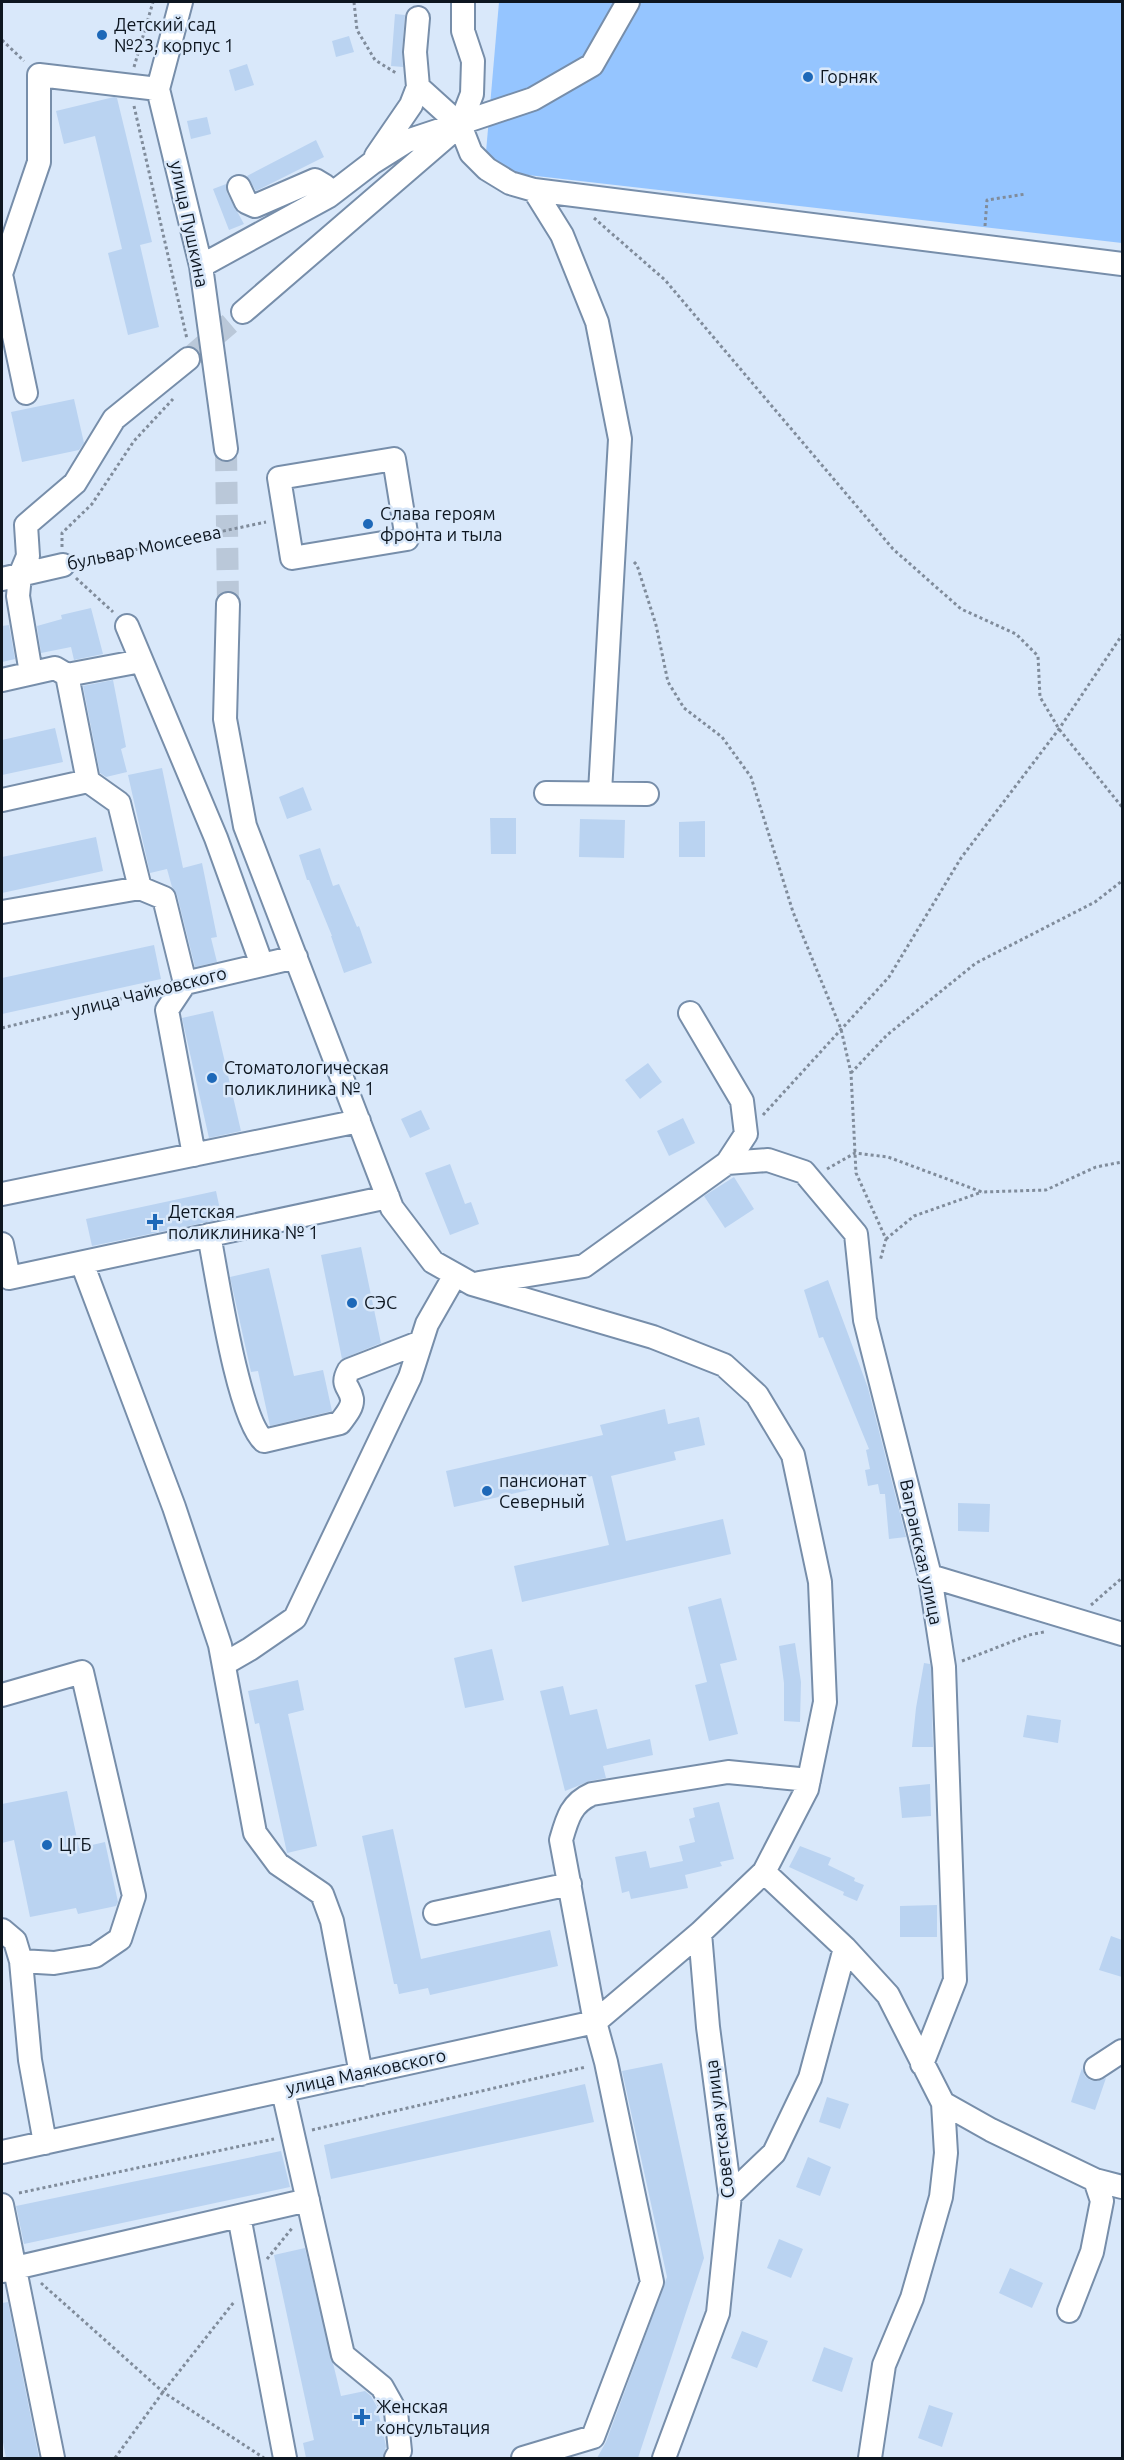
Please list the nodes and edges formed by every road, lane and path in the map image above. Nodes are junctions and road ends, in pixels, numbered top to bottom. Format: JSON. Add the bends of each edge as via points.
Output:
{"nodes":[{"id":1,"x":153,"y":2,"type":"edge"},
{"id":2,"x":181,"y":2,"type":"edge"},
{"id":3,"x":354,"y":2,"type":"edge"},
{"id":4,"x":463,"y":2,"type":"edge"},
{"id":5,"x":628,"y":2,"type":"edge"},
{"id":6,"x":418,"y":18,"type":"dead end"},
{"id":7,"x":2,"y":40,"type":"edge"},
{"id":8,"x":39,"y":75,"type":"junction"},
{"id":9,"x":129,"y":86,"type":"junction"},
{"id":10,"x":418,"y":87,"type":"junction"},
{"id":11,"x":158,"y":89,"type":"junction"},
{"id":12,"x":460,"y":125,"type":"junction"},
{"id":13,"x":372,"y":163,"type":"junction"},
{"id":14,"x":239,"y":187,"type":"dead end"},
{"id":15,"x":534,"y":190,"type":"junction"},
{"id":16,"x":1026,"y":194,"type":"dead end"},
{"id":17,"x":329,"y":196,"type":"junction"},
{"id":18,"x":568,"y":196,"type":"junction"},
{"id":19,"x":25,"y":204,"type":"junction"},
{"id":20,"x":2,"y":212,"type":"edge"},
{"id":21,"x":983,"y":246,"type":"junction"},
{"id":22,"x":1122,"y":264,"type":"edge"},
{"id":23,"x":201,"y":266,"type":"junction"},
{"id":24,"x":2,"y":271,"type":"edge"},
{"id":25,"x":2,"y":279,"type":"edge"},
{"id":26,"x":243,"y":312,"type":"tunnel mouth"},
{"id":27,"x":187,"y":350,"type":"joint"},
{"id":28,"x":180,"y":392,"type":"dead end"},
{"id":29,"x":27,"y":393,"type":"dead end"},
{"id":30,"x":226,"y":449,"type":"tunnel mouth"},
{"id":31,"x":286,"y":518,"type":"junction"},
{"id":32,"x":614,"y":541,"type":"junction"},
{"id":33,"x":63,"y":565,"type":"junction"},
{"id":34,"x":10,"y":577,"type":"edge"},
{"id":35,"x":228,"y":604,"type":"tunnel mouth"},
{"id":36,"x":127,"y":626,"type":"joint"},
{"id":37,"x":1122,"y":634,"type":"edge"},
{"id":38,"x":141,"y":661,"type":"junction"},
{"id":39,"x":31,"y":673,"type":"junction"},
{"id":40,"x":67,"y":675,"type":"junction"},
{"id":41,"x":2,"y":680,"type":"edge"},
{"id":42,"x":1059,"y":729,"type":"junction"},
{"id":43,"x":88,"y":781,"type":"junction"},
{"id":44,"x":600,"y":792,"type":"junction"},
{"id":45,"x":546,"y":793,"type":"dead end"},
{"id":46,"x":647,"y":794,"type":"dead end"},
{"id":47,"x":2,"y":800,"type":"edge"},
{"id":48,"x":1122,"y":807,"type":"edge"},
{"id":49,"x":245,"y":826,"type":"junction"},
{"id":50,"x":216,"y":838,"type":"junction"},
{"id":51,"x":1122,"y":881,"type":"edge"},
{"id":52,"x":140,"y":888,"type":"junction"},
{"id":53,"x":2,"y":912,"type":"edge"},
{"id":54,"x":296,"y":957,"type":"junction"},
{"id":55,"x":262,"y":965,"type":"junction"},
{"id":56,"x":185,"y":983,"type":"junction"},
{"id":57,"x":690,"y":1013,"type":"dead end"},
{"id":58,"x":2,"y":1028,"type":"edge"},
{"id":59,"x":841,"y":1029,"type":"junction"},
{"id":60,"x":851,"y":1073,"type":"junction"},
{"id":61,"x":359,"y":1121,"type":"junction"},
{"id":62,"x":746,"y":1134,"type":"junction"},
{"id":63,"x":855,"y":1154,"type":"junction"},
{"id":64,"x":194,"y":1155,"type":"junction"},
{"id":65,"x":1122,"y":1162,"type":"edge"},
{"id":66,"x":727,"y":1163,"type":"junction"},
{"id":67,"x":804,"y":1172,"type":"junction"},
{"id":68,"x":982,"y":1192,"type":"junction"},
{"id":69,"x":2,"y":1194,"type":"edge"},
{"id":70,"x":388,"y":1197,"type":"junction"},
{"id":71,"x":209,"y":1235,"type":"junction"},
{"id":72,"x":886,"y":1239,"type":"junction"},
{"id":73,"x":2,"y":1244,"type":"edge"},
{"id":74,"x":880,"y":1262,"type":"dead end"},
{"id":75,"x":82,"y":1263,"type":"junction"},
{"id":76,"x":464,"y":1279,"type":"junction"},
{"id":77,"x":421,"y":1342,"type":"junction"},
{"id":78,"x":930,"y":1576,"type":"junction"},
{"id":79,"x":1122,"y":1634,"type":"edge"},
{"id":80,"x":224,"y":1664,"type":"junction"},
{"id":81,"x":2,"y":1695,"type":"edge"},
{"id":82,"x":809,"y":1780,"type":"junction"},
{"id":83,"x":764,"y":1872,"type":"junction"},
{"id":84,"x":570,"y":1884,"type":"junction"},
{"id":85,"x":435,"y":1913,"type":"dead end"},
{"id":86,"x":2,"y":1930,"type":"edge"},
{"id":87,"x":700,"y":1933,"type":"junction"},
{"id":88,"x":845,"y":1948,"type":"junction"},
{"id":89,"x":21,"y":1962,"type":"junction"},
{"id":90,"x":595,"y":2022,"type":"junction"},
{"id":91,"x":1122,"y":2051,"type":"edge"},
{"id":92,"x":922,"y":2064,"type":"junction"},
{"id":93,"x":1096,"y":2068,"type":"dead end"},
{"id":94,"x":361,"y":2074,"type":"junction"},
{"id":95,"x":283,"y":2091,"type":"junction"},
{"id":96,"x":943,"y":2103,"type":"junction"},
{"id":97,"x":45,"y":2143,"type":"junction"},
{"id":98,"x":2,"y":2152,"type":"edge"},
{"id":99,"x":1095,"y":2180,"type":"junction"},
{"id":100,"x":1122,"y":2187,"type":"edge"},
{"id":101,"x":730,"y":2195,"type":"junction"},
{"id":102,"x":302,"y":2201,"type":"junction"},
{"id":103,"x":2,"y":2205,"type":"edge"},
{"id":104,"x":239,"y":2216,"type":"junction"},
{"id":105,"x":13,"y":2269,"type":"edge"},
{"id":106,"x":251,"y":2280,"type":"junction"},
{"id":107,"x":1069,"y":2311,"type":"dead end"},
{"id":108,"x":163,"y":2392,"type":"junction"},
{"id":109,"x":53,"y":2458,"type":"edge"},
{"id":110,"x":115,"y":2458,"type":"edge"},
{"id":111,"x":265,"y":2458,"type":"edge"},
{"id":112,"x":285,"y":2458,"type":"edge"},
{"id":113,"x":396,"y":2458,"type":"edge"},
{"id":114,"x":523,"y":2458,"type":"edge"},
{"id":115,"x":664,"y":2458,"type":"edge"},
{"id":116,"x":870,"y":2458,"type":"edge"}],
"edges":[{"from":1,"to":9,"type":"path"},
{"from":2,"to":11,"type":"street","name":"улица Пушкина"},
{"from":3,"to":10,"type":"path","via":[[357,30],[375,60]]},
{"from":4,"to":12,"type":"street","via":[[463,31],[473,61],[472,94]]},
{"from":5,"to":12,"type":"street","via":[[592,65],[533,99]]},
{"from":6,"to":10,"type":"street"},
{"from":7,"to":8,"type":"path"},
{"from":8,"to":9,"type":"street"},
{"from":8,"to":19,"type":"street","via":[[39,162]]},
{"from":9,"to":11,"type":"street"},
{"from":9,"to":27,"type":"path"},
{"from":10,"to":12,"type":"street"},
{"from":10,"to":13,"type":"street","via":[[411,105]]},
{"from":11,"to":23,"type":"street","name":"улица Пушкина"},
{"from":12,"to":13,"type":"street","via":[[407,141]]},
{"from":12,"to":15,"type":"street","via":[[471,153],[487,169],[510,183]]},
{"from":12,"to":26,"type":"street"},
{"from":13,"to":17,"type":"street"},
{"from":14,"to":17,"type":"street","via":[[246,202],[255,206],[315,180]]},
{"from":15,"to":18,"type":"street"},
{"from":15,"to":32,"type":"street","via":[[562,235],[597,322],[620,440]]},
{"from":16,"to":21,"type":"path","via":[[987,200]]},
{"from":17,"to":23,"type":"street"},
{"from":18,"to":21,"type":"street"},
{"from":18,"to":42,"type":"path","via":[[665,280],[893,549],[961,609],[1016,634],[1038,656],[1040,697]]},
{"from":19,"to":20,"type":"street"},
{"from":19,"to":24,"type":"street"},
{"from":21,"to":22,"type":"street"},
{"from":23,"to":30,"type":"street","name":"улица Пушкина"},
{"from":25,"to":29,"type":"street"},
{"from":27,"to":34,"type":"street","via":[[114,419],[75,483],[26,525],[28,556]]},
{"from":28,"to":33,"type":"path","via":[[134,441],[92,504],[62,533]]},
{"from":31,"to":31,"type":"street","via":[[279,478],[394,459],[407,539],[292,558]]},
{"from":31,"to":33,"type":"path","name":"бульвар Моисеева"},
{"from":32,"to":44,"type":"street"},
{"from":32,"to":59,"type":"path","via":[[637,565],[668,682],[684,708],[722,737],[751,777],[794,912]]},
{"from":33,"to":34,"type":"street","name":"бульвар Моисеева"},
{"from":33,"to":36,"type":"path"},
{"from":34,"to":39,"type":"street","via":[[18,596]]},
{"from":35,"to":49,"type":"street","name":"улица Маяковского","via":[[225,718]]},
{"from":36,"to":38,"type":"street"},
{"from":37,"to":42,"type":"path"},
{"from":38,"to":40,"type":"street"},
{"from":38,"to":50,"type":"street"},
{"from":39,"to":40,"type":"street","via":[[55,668]]},
{"from":39,"to":41,"type":"street"},
{"from":40,"to":43,"type":"street"},
{"from":42,"to":48,"type":"path"},
{"from":42,"to":59,"type":"path","via":[[961,858],[889,977]]},
{"from":43,"to":47,"type":"street"},
{"from":43,"to":52,"type":"street","via":[[119,803]]},
{"from":44,"to":45,"type":"street"},
{"from":44,"to":46,"type":"street"},
{"from":49,"to":50,"type":"street"},
{"from":49,"to":54,"type":"street","name":"улица Маяковского"},
{"from":50,"to":55,"type":"street"},
{"from":51,"to":60,"type":"path","via":[[1095,902],[976,963],[887,1035]]},
{"from":52,"to":53,"type":"street"},
{"from":52,"to":56,"type":"street","via":[[164,898]]},
{"from":54,"to":55,"type":"street","name":"улица Чайковского"},
{"from":54,"to":61,"type":"street","name":"улица Маяковского"},
{"from":55,"to":56,"type":"street","name":"улица Чайковского"},
{"from":56,"to":58,"type":"path","name":"улица Чайковского"},
{"from":56,"to":64,"type":"street","via":[[167,1010]]},
{"from":57,"to":62,"type":"street","via":[[742,1101]]},
{"from":59,"to":60,"type":"path"},
{"from":59,"to":62,"type":"path"},
{"from":60,"to":63,"type":"path"},
{"from":61,"to":64,"type":"street"},
{"from":61,"to":70,"type":"street","name":"улица Маяковского"},
{"from":62,"to":66,"type":"street"},
{"from":63,"to":67,"type":"path","via":[[827,1170]]},
{"from":63,"to":68,"type":"path","via":[[888,1157]]},
{"from":63,"to":72,"type":"path","via":[[856,1173]]},
{"from":64,"to":69,"type":"street"},
{"from":65,"to":68,"type":"path","via":[[1096,1167],[1046,1190]]},
{"from":66,"to":67,"type":"street","via":[[768,1160]]},
{"from":66,"to":76,"type":"street","via":[[584,1266]]},
{"from":67,"to":78,"type":"street","name":"Вагранская улица","via":[[856,1234],[865,1320]]},
{"from":68,"to":72,"type":"path","via":[[914,1216]]},
{"from":70,"to":71,"type":"street"},
{"from":70,"to":76,"type":"street","name":"улица Маяковского","via":[[433,1262]]},
{"from":71,"to":75,"type":"street"},
{"from":71,"to":77,"type":"street","via":[[244,1405],[256,1435],[264,1441],[340,1423],[352,1400],[345,1386],[349,1370]]},
{"from":72,"to":74,"type":"path"},
{"from":73,"to":75,"type":"street","via":[[9,1278]]},
{"from":75,"to":80,"type":"street","via":[[174,1507]]},
{"from":76,"to":77,"type":"street","via":[[427,1324]]},
{"from":76,"to":82,"type":"street","name":"улица Маяковского","via":[[653,1336],[724,1365],[757,1395],[793,1455],[820,1582],[825,1702]]},
{"from":77,"to":80,"type":"street","via":[[410,1377],[296,1618]]},
{"from":78,"to":79,"type":"street"},
{"from":78,"to":92,"type":"street","name":"Вагранская улица","via":[[944,1667],[955,1980]]},
{"from":80,"to":94,"type":"street","via":[[255,1833],[278,1864],[322,1894],[332,1921]]},
{"from":81,"to":89,"type":"street","via":[[82,1672],[134,1896],[120,1939],[95,1956],[54,1963]]},
{"from":82,"to":83,"type":"street","name":"улица Маяковского"},
{"from":82,"to":84,"type":"street","via":[[728,1772],[579,1800],[561,1840]]},
{"from":83,"to":87,"type":"street","name":"улица Маяковского"},
{"from":83,"to":88,"type":"street"},
{"from":84,"to":85,"type":"street"},
{"from":84,"to":90,"type":"street"},
{"from":86,"to":89,"type":"street","via":[[15,1941]]},
{"from":87,"to":90,"type":"street","name":"улица Маяковского"},
{"from":87,"to":101,"type":"street","name":"Советская улица"},
{"from":88,"to":92,"type":"street","via":[[888,1995]]},
{"from":88,"to":101,"type":"street","via":[[810,2078],[774,2153]]},
{"from":89,"to":97,"type":"street","via":[[30,2060]]},
{"from":90,"to":94,"type":"street","name":"улица Маяковского"},
{"from":90,"to":114,"type":"street","via":[[652,2282],[593,2437]]},
{"from":91,"to":93,"type":"street"},
{"from":92,"to":96,"type":"street"},
{"from":94,"to":95,"type":"street","name":"улица Маяковского"},
{"from":95,"to":97,"type":"street","name":"улица Маяковского"},
{"from":95,"to":102,"type":"street"},
{"from":96,"to":99,"type":"street"},
{"from":96,"to":116,"type":"street","via":[[946,2153],[940,2197],[912,2298],[884,2365]]},
{"from":97,"to":98,"type":"street","name":"улица Маяковского"},
{"from":99,"to":100,"type":"street"},
{"from":99,"to":107,"type":"street","via":[[1102,2200],[1092,2252]]},
{"from":101,"to":115,"type":"street","name":"Советская улица","via":[[718,2313]]},
{"from":102,"to":104,"type":"street"},
{"from":102,"to":106,"type":"path","via":[[301,2217]]},
{"from":102,"to":113,"type":"street","via":[[343,2355],[382,2387],[396,2412],[400,2451]]},
{"from":103,"to":105,"type":"street"},
{"from":104,"to":105,"type":"street"},
{"from":104,"to":106,"type":"street"},
{"from":105,"to":108,"type":"path"},
{"from":105,"to":109,"type":"street"},
{"from":106,"to":108,"type":"path"},
{"from":106,"to":112,"type":"street"},
{"from":108,"to":110,"type":"path"},
{"from":108,"to":111,"type":"path"}]}
